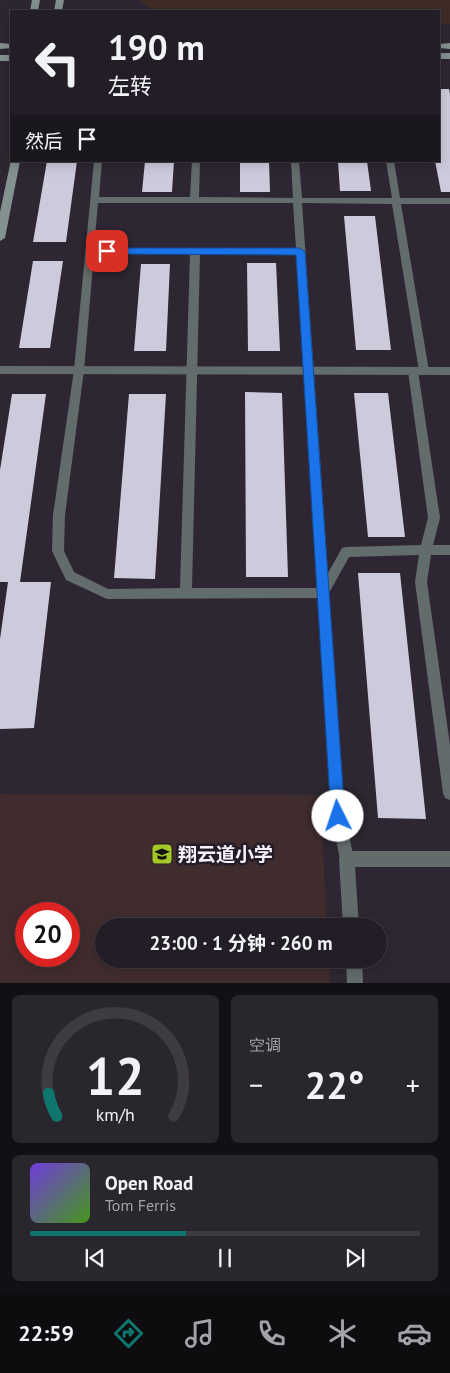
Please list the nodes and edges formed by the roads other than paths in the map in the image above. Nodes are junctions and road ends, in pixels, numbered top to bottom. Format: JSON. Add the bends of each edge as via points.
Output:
{"nodes":[{"id":1,"x":15,"y":162,"type":"edge"},
{"id":2,"x":98,"y":162,"type":"edge"},
{"id":3,"x":196,"y":162,"type":"edge"},
{"id":4,"x":295,"y":162,"type":"edge"},
{"id":5,"x":390,"y":162,"type":"edge"},
{"id":6,"x":94,"y":200,"type":"junction"},
{"id":7,"x":194,"y":200,"type":"junction"},
{"id":8,"x":297,"y":201,"type":"junction"},
{"id":9,"x":396,"y":201,"type":"junction"},
{"id":10,"x":450,"y":201,"type":"edge"},
{"id":11,"x":0,"y":238,"type":"edge"},
{"id":12,"x":90,"y":251,"type":"junction"},
{"id":13,"x":195,"y":252,"type":"junction"},
{"id":14,"x":300,"y":252,"type":"junction"},
{"id":15,"x":0,"y":370,"type":"edge"},
{"id":16,"x":79,"y":370,"type":"junction"},
{"id":17,"x":192,"y":370,"type":"junction"},
{"id":18,"x":309,"y":371,"type":"junction"},
{"id":19,"x":418,"y":371,"type":"junction"},
{"id":20,"x":450,"y":371,"type":"edge"},
{"id":21,"x":426,"y":550,"type":"junction"},
{"id":22,"x":450,"y":550,"type":"edge"},
{"id":23,"x":186,"y":593,"type":"junction"},
{"id":24,"x":323,"y":593,"type":"junction"},
{"id":25,"x":450,"y":793,"type":"edge"},
{"id":26,"x":450,"y":859,"type":"edge"},
{"id":27,"x":347,"y":860,"type":"junction"},
{"id":28,"x":351,"y":918,"type":"edge"},
{"id":29,"x":354,"y":968,"type":"edge"},
{"id":30,"x":355,"y":983,"type":"edge"}],
"edges":[{"from":1,"to":11,"type":"main road"},
{"from":2,"to":6,"type":"lane"},
{"from":3,"to":7,"type":"lane"},
{"from":4,"to":8,"type":"lane"},
{"from":5,"to":9,"type":"lane"},
{"from":6,"to":7,"type":"lane"},
{"from":6,"to":12,"type":"lane"},
{"from":7,"to":8,"type":"lane"},
{"from":8,"to":9,"type":"lane"},
{"from":8,"to":14,"type":"lane"},
{"from":9,"to":10,"type":"lane"},
{"from":9,"to":19,"type":"lane"},
{"from":12,"to":13,"type":"lane"},
{"from":12,"to":16,"type":"lane"},
{"from":13,"to":14,"type":"lane"},
{"from":13,"to":17,"type":"lane"},
{"from":14,"to":18,"type":"lane"},
{"from":15,"to":16,"type":"street"},
{"from":16,"to":17,"type":"street"},
{"from":16,"to":23,"type":"lane","via":[[59,515],[58,551],[70,576],[107,594]]},
{"from":17,"to":18,"type":"street"},
{"from":17,"to":23,"type":"lane"},
{"from":18,"to":19,"type":"street"},
{"from":18,"to":24,"type":"lane"},
{"from":19,"to":20,"type":"street"},
{"from":19,"to":21,"type":"lane","via":[[434,518]]},
{"from":21,"to":22,"type":"lane"},
{"from":21,"to":24,"type":"lane","via":[[346,552]]},
{"from":21,"to":25,"type":"lane","via":[[422,582]]},
{"from":23,"to":24,"type":"lane"},
{"from":24,"to":27,"type":"lane","via":[[338,816]]},
{"from":26,"to":27,"type":"street"},
{"from":27,"to":28,"type":"street"},
{"from":29,"to":30,"type":"street"}]}
